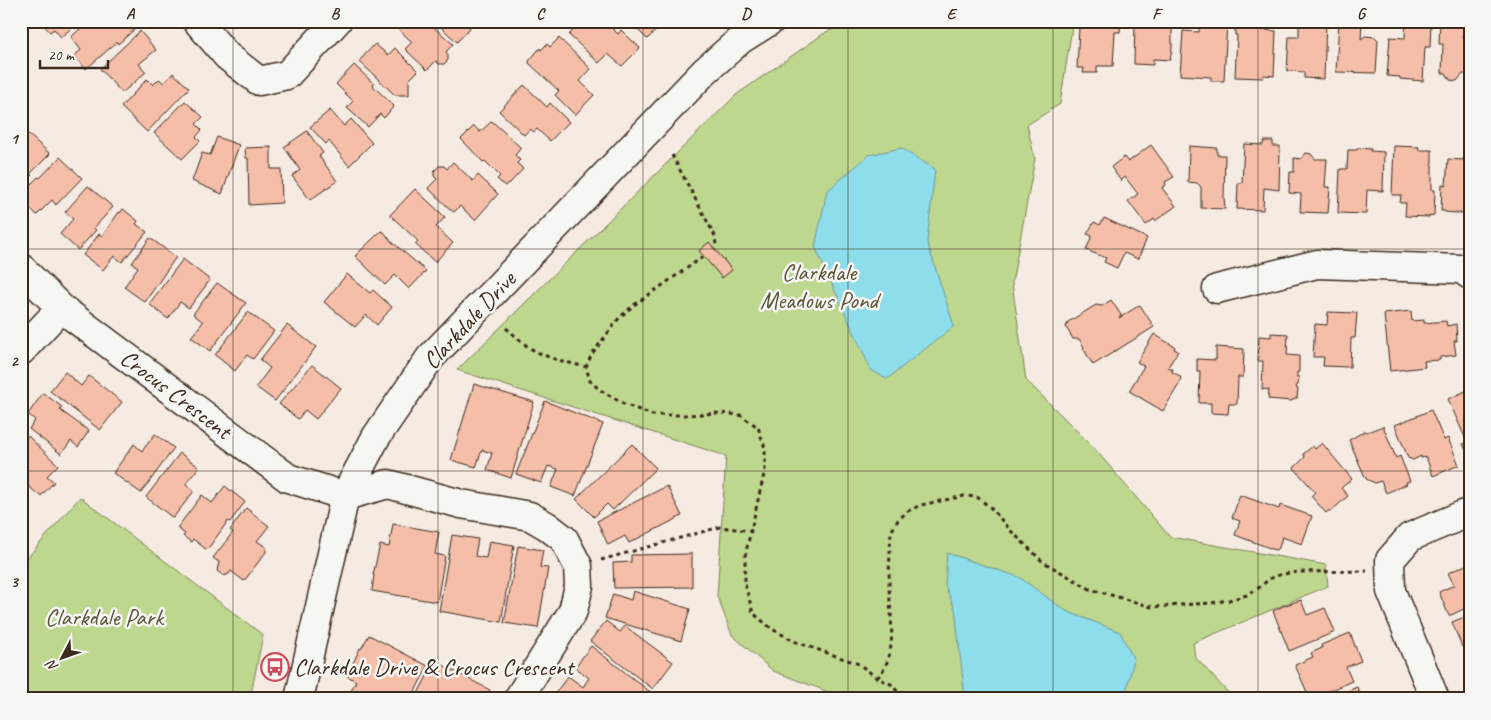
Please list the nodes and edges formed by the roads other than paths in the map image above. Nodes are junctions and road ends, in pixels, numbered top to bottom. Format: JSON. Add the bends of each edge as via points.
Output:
{"nodes":[{"id":1,"x":197,"y":21,"type":"edge"},
{"id":2,"x":337,"y":21,"type":"edge"},
{"id":3,"x":770,"y":21,"type":"edge"},
{"id":4,"x":21,"y":268,"type":"edge"},
{"id":5,"x":1470,"y":275,"type":"edge"},
{"id":6,"x":1217,"y":289,"type":"dead end"},
{"id":7,"x":61,"y":308,"type":"junction"},
{"id":8,"x":21,"y":351,"type":"edge"},
{"id":9,"x":345,"y":496,"type":"junction"},
{"id":10,"x":1470,"y":512,"type":"edge"},
{"id":11,"x":299,"y":699,"type":"edge"},
{"id":12,"x":518,"y":699,"type":"edge"},
{"id":13,"x":1435,"y":699,"type":"edge"}],
"edges":[{"from":1,"to":2,"type":"street","via":[[226,56],[259,81],[287,75]]},
{"from":3,"to":9,"type":"street","name":"Clarkdale Drive","via":[[740,40],[705,71],[430,358],[376,437]]},
{"from":4,"to":7,"type":"street","name":"Crocus Crescent"},
{"from":5,"to":6,"type":"street","via":[[1461,269],[1316,264]]},
{"from":7,"to":8,"type":"street"},
{"from":7,"to":9,"type":"street","name":"Crocus Crescent","via":[[288,478]]},
{"from":9,"to":11,"type":"street","name":"Clarkdale Drive"},
{"from":9,"to":12,"type":"street","via":[[388,484],[461,504],[530,516],[564,539],[578,566],[579,586],[572,611]]},
{"from":10,"to":13,"type":"street","via":[[1410,537],[1390,560],[1391,591]]}]}
